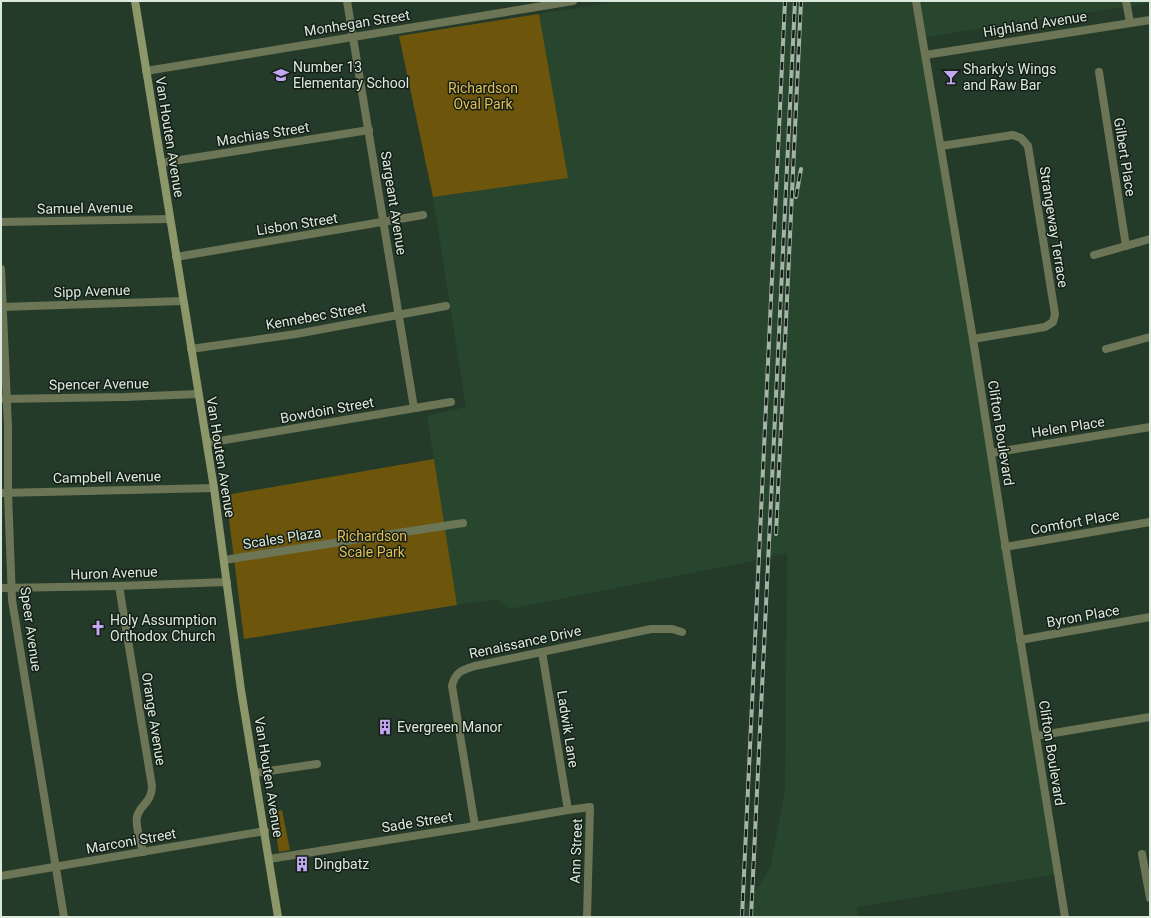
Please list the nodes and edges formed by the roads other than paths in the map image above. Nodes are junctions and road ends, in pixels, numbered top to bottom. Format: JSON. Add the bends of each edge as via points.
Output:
{"nodes":[{"id":1,"x":135,"y":1,"type":"edge"},
{"id":2,"x":347,"y":1,"type":"edge"},
{"id":3,"x":573,"y":1,"type":"edge"},
{"id":4,"x":916,"y":1,"type":"edge"},
{"id":5,"x":1126,"y":1,"type":"edge"},
{"id":6,"x":1150,"y":20,"type":"edge"},
{"id":7,"x":1130,"y":22,"type":"junction"},
{"id":8,"x":353,"y":37,"type":"junction"},
{"id":9,"x":925,"y":55,"type":"junction"},
{"id":10,"x":146,"y":71,"type":"junction"},
{"id":11,"x":1099,"y":72,"type":"dead end"},
{"id":12,"x":368,"y":130,"type":"junction"},
{"id":13,"x":941,"y":146,"type":"junction"},
{"id":14,"x":161,"y":163,"type":"junction"},
{"id":15,"x":423,"y":215,"type":"dead end"},
{"id":16,"x":170,"y":219,"type":"junction"},
{"id":17,"x":1,"y":222,"type":"edge"},
{"id":18,"x":384,"y":223,"type":"junction"},
{"id":19,"x":1150,"y":240,"type":"edge"},
{"id":20,"x":1126,"y":246,"type":"junction"},
{"id":21,"x":1094,"y":254,"type":"dead end"},
{"id":22,"x":176,"y":257,"type":"junction"},
{"id":23,"x":1,"y":269,"type":"edge"},
{"id":24,"x":183,"y":301,"type":"junction"},
{"id":25,"x":446,"y":306,"type":"dead end"},
{"id":26,"x":2,"y":307,"type":"edge"},
{"id":27,"x":399,"y":314,"type":"junction"},
{"id":28,"x":1150,"y":337,"type":"edge"},
{"id":29,"x":973,"y":339,"type":"junction"},
{"id":30,"x":191,"y":349,"type":"junction"},
{"id":31,"x":1106,"y":349,"type":"dead end"},
{"id":32,"x":198,"y":394,"type":"junction"},
{"id":33,"x":3,"y":399,"type":"edge"},
{"id":34,"x":451,"y":402,"type":"dead end"},
{"id":35,"x":414,"y":408,"type":"junction"},
{"id":36,"x":1150,"y":427,"type":"edge"},
{"id":37,"x":207,"y":443,"type":"junction"},
{"id":38,"x":991,"y":453,"type":"junction"},
{"id":39,"x":214,"y":488,"type":"junction"},
{"id":40,"x":4,"y":493,"type":"edge"},
{"id":41,"x":1150,"y":522,"type":"edge"},
{"id":42,"x":463,"y":523,"type":"dead end"},
{"id":43,"x":1005,"y":547,"type":"junction"},
{"id":44,"x":224,"y":560,"type":"junction"},
{"id":45,"x":227,"y":582,"type":"junction"},
{"id":46,"x":119,"y":586,"type":"junction"},
{"id":47,"x":1,"y":588,"type":"edge"},
{"id":48,"x":12,"y":588,"type":"junction"},
{"id":49,"x":1150,"y":617,"type":"edge"},
{"id":50,"x":682,"y":632,"type":"dead end"},
{"id":51,"x":1020,"y":640,"type":"junction"},
{"id":52,"x":542,"y":652,"type":"junction"},
{"id":53,"x":1150,"y":717,"type":"edge"},
{"id":54,"x":1036,"y":736,"type":"junction"},
{"id":55,"x":317,"y":764,"type":"dead end"},
{"id":56,"x":255,"y":773,"type":"junction"},
{"id":57,"x":568,"y":810,"type":"junction"},
{"id":58,"x":475,"y":826,"type":"junction"},
{"id":59,"x":265,"y":831,"type":"junction"},
{"id":60,"x":143,"y":852,"type":"junction"},
{"id":61,"x":1142,"y":854,"type":"dead end"},
{"id":62,"x":269,"y":859,"type":"junction"},
{"id":63,"x":56,"y":866,"type":"junction"},
{"id":64,"x":1,"y":876,"type":"edge"},
{"id":65,"x":1150,"y":898,"type":"edge"},
{"id":66,"x":64,"y":917,"type":"edge"},
{"id":67,"x":278,"y":917,"type":"edge"},
{"id":68,"x":587,"y":917,"type":"edge"},
{"id":69,"x":1065,"y":917,"type":"edge"}],
"edges":[{"from":1,"to":10,"type":"main road","name":"Van Houten Avenue"},
{"from":2,"to":8,"type":"street","name":"Sargeant Avenue"},
{"from":3,"to":8,"type":"street","name":"Monhegan Street"},
{"from":4,"to":9,"type":"street","name":"Clifton Boulevard"},
{"from":5,"to":7,"type":"street"},
{"from":6,"to":7,"type":"street","name":"Highland Avenue"},
{"from":7,"to":9,"type":"street","name":"Highland Avenue"},
{"from":8,"to":10,"type":"street","name":"Monhegan Street"},
{"from":8,"to":12,"type":"street","name":"Sargeant Avenue"},
{"from":9,"to":13,"type":"street","name":"Clifton Boulevard"},
{"from":10,"to":14,"type":"main road","name":"Van Houten Avenue"},
{"from":11,"to":20,"type":"street","name":"Gilbert Place"},
{"from":12,"to":14,"type":"street","name":"Machias Street"},
{"from":12,"to":18,"type":"street","name":"Sargeant Avenue"},
{"from":13,"to":29,"type":"street","name":"Clifton Boulevard"},
{"from":13,"to":29,"type":"street","name":"Strangeway Terrace","via":[[1013,135],[1022,138],[1028,146],[1055,314],[1053,322],[1046,327]]},
{"from":14,"to":16,"type":"main road","name":"Van Houten Avenue"},
{"from":15,"to":18,"type":"street","name":"Lisbon Street"},
{"from":16,"to":17,"type":"street","name":"Samuel Avenue"},
{"from":16,"to":22,"type":"main road","name":"Van Houten Avenue"},
{"from":18,"to":22,"type":"street","name":"Lisbon Street"},
{"from":18,"to":27,"type":"street","name":"Sargeant Avenue"},
{"from":19,"to":20,"type":"street"},
{"from":20,"to":21,"type":"street"},
{"from":22,"to":24,"type":"main road","name":"Van Houten Avenue"},
{"from":23,"to":26,"type":"street","name":"Speer Avenue"},
{"from":24,"to":26,"type":"street","name":"Sipp Avenue"},
{"from":24,"to":30,"type":"main road","name":"Van Houten Avenue"},
{"from":25,"to":27,"type":"street","name":"Kennebec Street"},
{"from":26,"to":33,"type":"street","name":"Speer Avenue"},
{"from":27,"to":30,"type":"street","name":"Kennebec Street","via":[[296,334]]},
{"from":27,"to":35,"type":"street","name":"Sargeant Avenue"},
{"from":28,"to":31,"type":"street"},
{"from":29,"to":38,"type":"street","name":"Clifton Boulevard"},
{"from":30,"to":32,"type":"main road","name":"Van Houten Avenue"},
{"from":32,"to":33,"type":"street","name":"Spencer Avenue"},
{"from":32,"to":37,"type":"main road","name":"Van Houten Avenue"},
{"from":33,"to":40,"type":"street","name":"Speer Avenue","via":[[8,427]]},
{"from":34,"to":35,"type":"street","name":"Bowdoin Street"},
{"from":35,"to":37,"type":"street","name":"Bowdoin Street"},
{"from":36,"to":38,"type":"street","name":"Helen Place"},
{"from":37,"to":39,"type":"main road","name":"Van Houten Avenue"},
{"from":38,"to":43,"type":"street","name":"Clifton Boulevard"},
{"from":39,"to":40,"type":"street","name":"Campbell Avenue"},
{"from":39,"to":44,"type":"main road","name":"Van Houten Avenue"},
{"from":40,"to":48,"type":"street","name":"Speer Avenue"},
{"from":41,"to":43,"type":"street","name":"Comfort Place"},
{"from":42,"to":44,"type":"street","name":"Scales Plaza"},
{"from":43,"to":51,"type":"street","name":"Clifton Boulevard"},
{"from":44,"to":45,"type":"main road","name":"Van Houten Avenue"},
{"from":45,"to":46,"type":"street","name":"Huron Avenue"},
{"from":45,"to":56,"type":"main road","name":"Van Houten Avenue"},
{"from":46,"to":48,"type":"street","name":"Huron Avenue"},
{"from":46,"to":60,"type":"street","name":"Orange Avenue","via":[[152,786],[151,797],[137,816]]},
{"from":47,"to":48,"type":"street","name":"Huron Avenue"},
{"from":48,"to":63,"type":"street","name":"Speer Avenue"},
{"from":49,"to":51,"type":"street","name":"Byron Place"},
{"from":50,"to":52,"type":"street","name":"Renaissance Drive","via":[[672,629],[651,629]]},
{"from":51,"to":54,"type":"street","name":"Clifton Boulevard"},
{"from":52,"to":57,"type":"street","name":"Ladwik Lane"},
{"from":52,"to":58,"type":"street","name":"Renaissance Drive","via":[[463,670],[456,674],[453,680]]},
{"from":53,"to":54,"type":"street"},
{"from":54,"to":69,"type":"street","name":"Clifton Boulevard"},
{"from":55,"to":56,"type":"street"},
{"from":56,"to":59,"type":"main road","name":"Van Houten Avenue"},
{"from":57,"to":58,"type":"street","name":"Sade Street"},
{"from":57,"to":68,"type":"street","name":"Ann Street","via":[[590,807]]},
{"from":58,"to":62,"type":"street","name":"Sade Street"},
{"from":59,"to":60,"type":"street","name":"Marconi Street"},
{"from":59,"to":62,"type":"main road","name":"Van Houten Avenue"},
{"from":60,"to":63,"type":"street","name":"Marconi Street"},
{"from":61,"to":65,"type":"street"},
{"from":62,"to":67,"type":"main road","name":"Van Houten Avenue"},
{"from":63,"to":64,"type":"street","name":"Marconi Street"},
{"from":63,"to":66,"type":"street","name":"Speer Avenue"}]}
